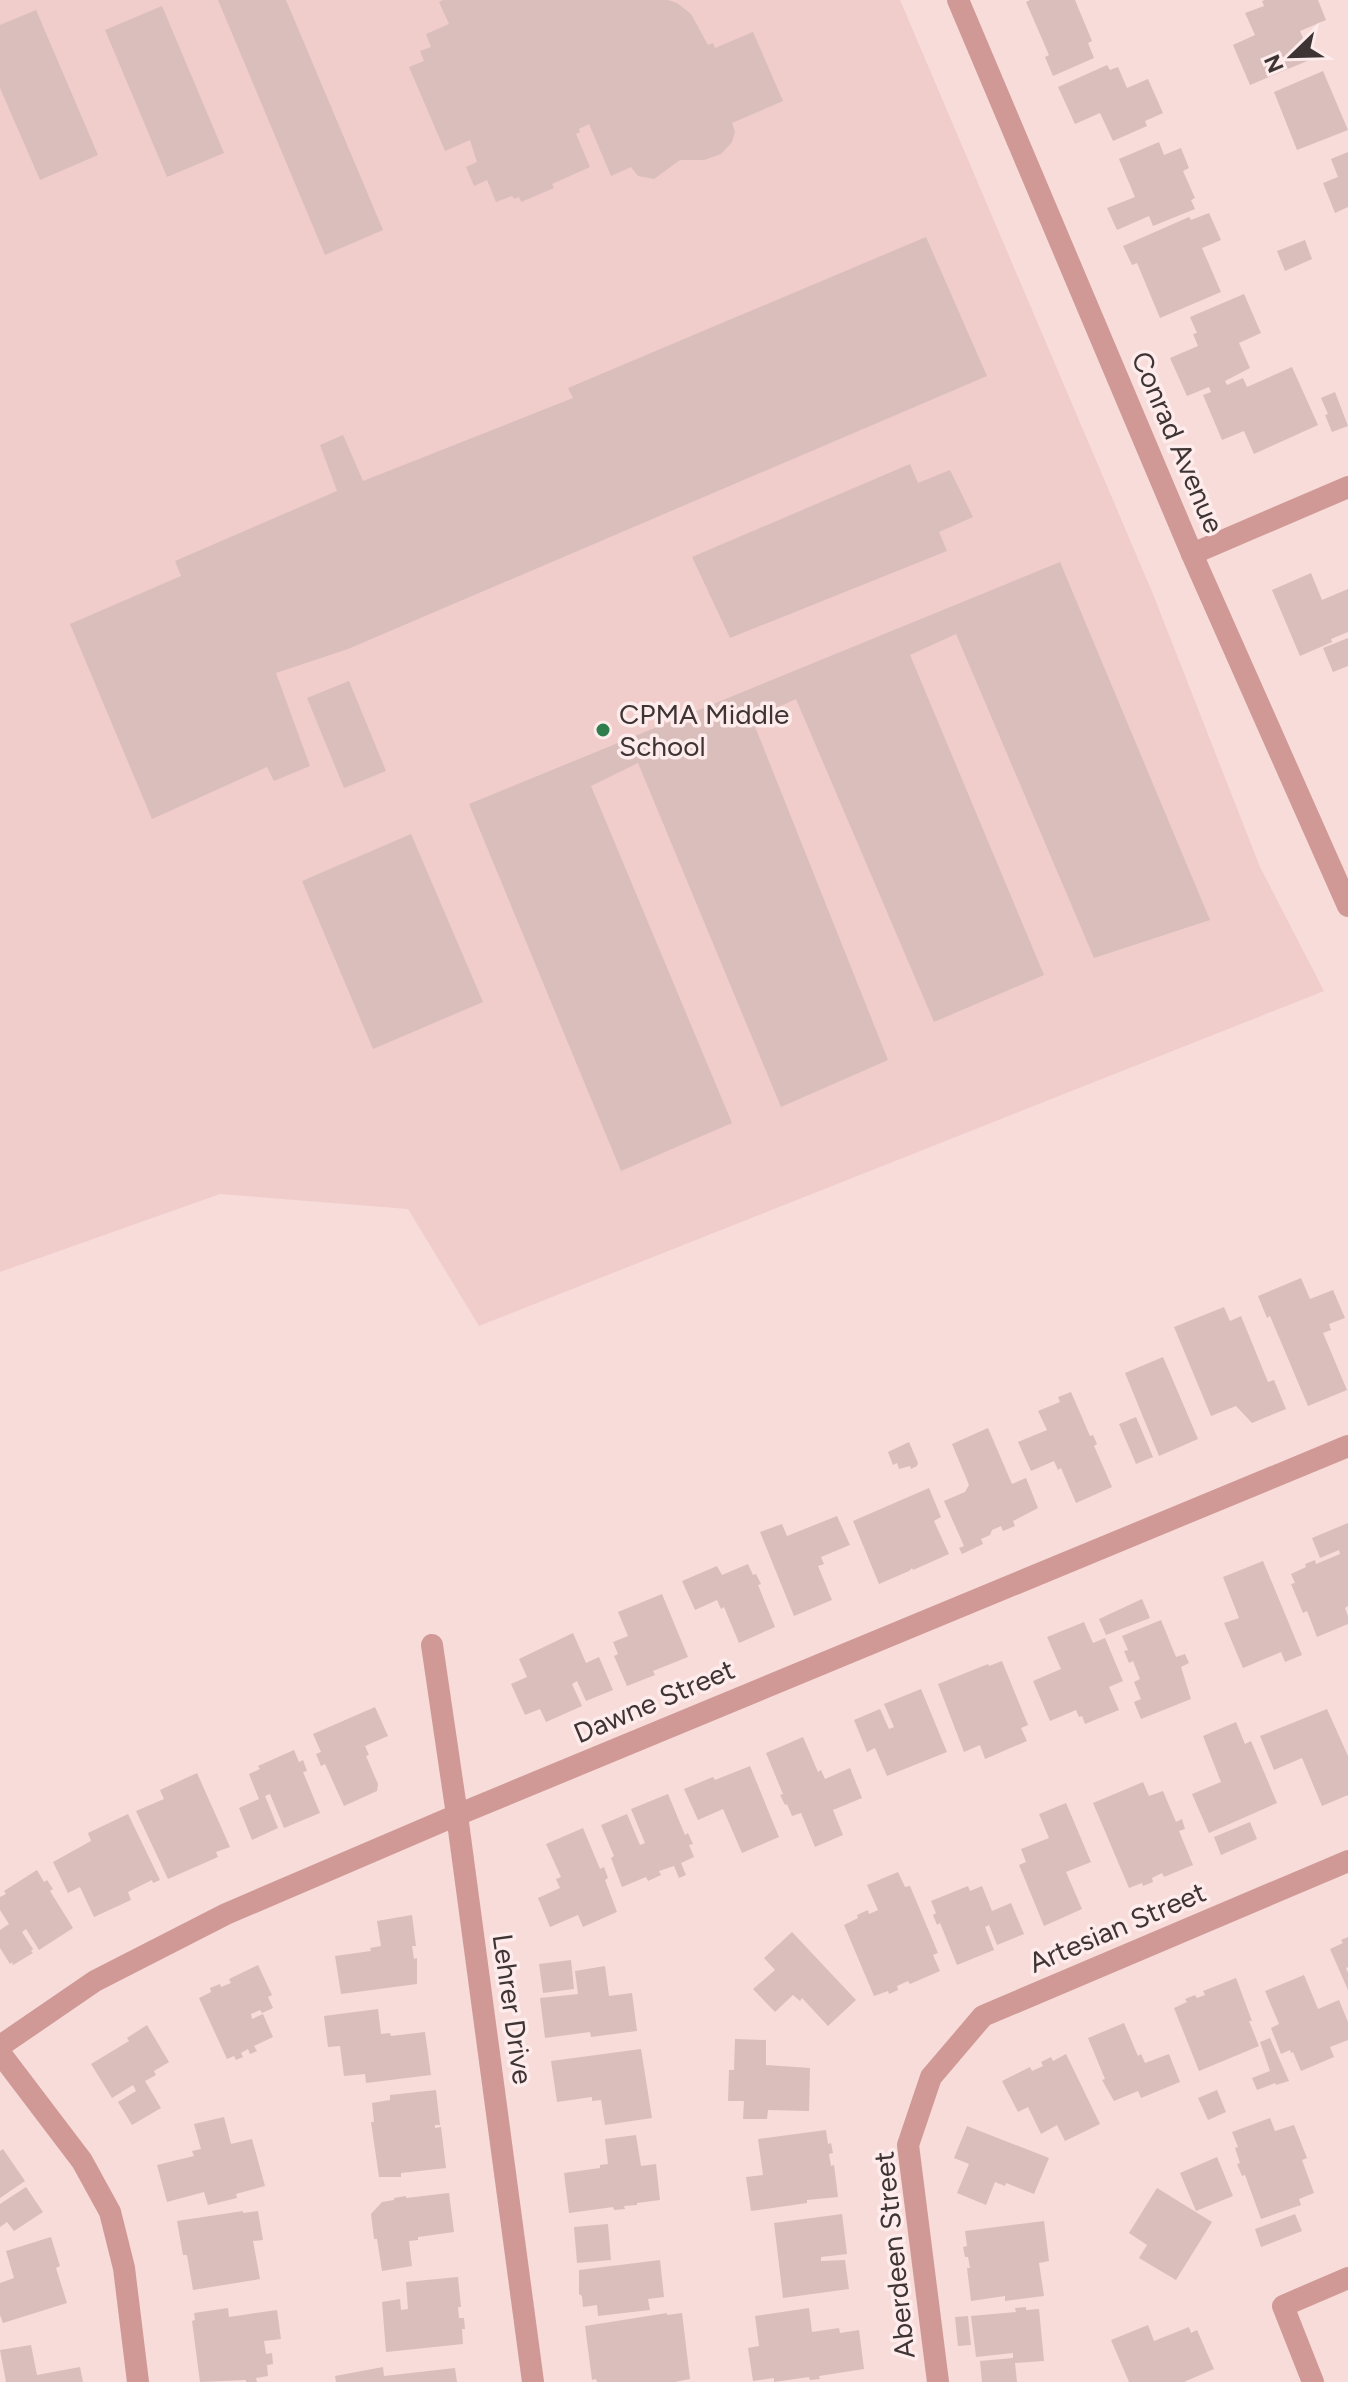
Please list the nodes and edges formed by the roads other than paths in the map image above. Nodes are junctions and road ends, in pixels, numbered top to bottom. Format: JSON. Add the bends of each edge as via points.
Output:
{"nodes":[{"id":1,"x":958,"y":0,"type":"edge"},
{"id":2,"x":1348,"y":487,"type":"edge"},
{"id":3,"x":1192,"y":554,"type":"junction"},
{"id":4,"x":1348,"y":906,"type":"edge"},
{"id":5,"x":1348,"y":1446,"type":"edge"},
{"id":6,"x":432,"y":1645,"type":"dead end"},
{"id":7,"x":457,"y":1815,"type":"junction"},
{"id":8,"x":1348,"y":1861,"type":"edge"},
{"id":9,"x":0,"y":2046,"type":"edge"},
{"id":10,"x":0,"y":2053,"type":"edge"},
{"id":11,"x":931,"y":2077,"type":"joint"},
{"id":12,"x":1348,"y":2278,"type":"edge"},
{"id":13,"x":138,"y":2382,"type":"edge"},
{"id":14,"x":533,"y":2382,"type":"edge"},
{"id":15,"x":938,"y":2382,"type":"edge"},
{"id":16,"x":1313,"y":2382,"type":"edge"}],
"edges":[{"from":1,"to":3,"type":"street","name":"Conrad Avenue"},
{"from":2,"to":3,"type":"street"},
{"from":3,"to":4,"type":"street","name":"Conrad Avenue"},
{"from":5,"to":7,"type":"street","name":"Dawne Street"},
{"from":6,"to":7,"type":"street","name":"Lehrer Drive"},
{"from":7,"to":9,"type":"street","name":"Dawne Street","via":[[213,1921],[95,1981]]},
{"from":7,"to":14,"type":"street","name":"Lehrer Drive"},
{"from":8,"to":11,"type":"street","name":"Artesian Street","via":[[983,2016]]},
{"from":10,"to":13,"type":"street","via":[[82,2161],[110,2212],[124,2268]]},
{"from":11,"to":15,"type":"street","name":"Aberdeen Street","via":[[908,2145]]},
{"from":12,"to":16,"type":"street","via":[[1283,2306]]}]}
